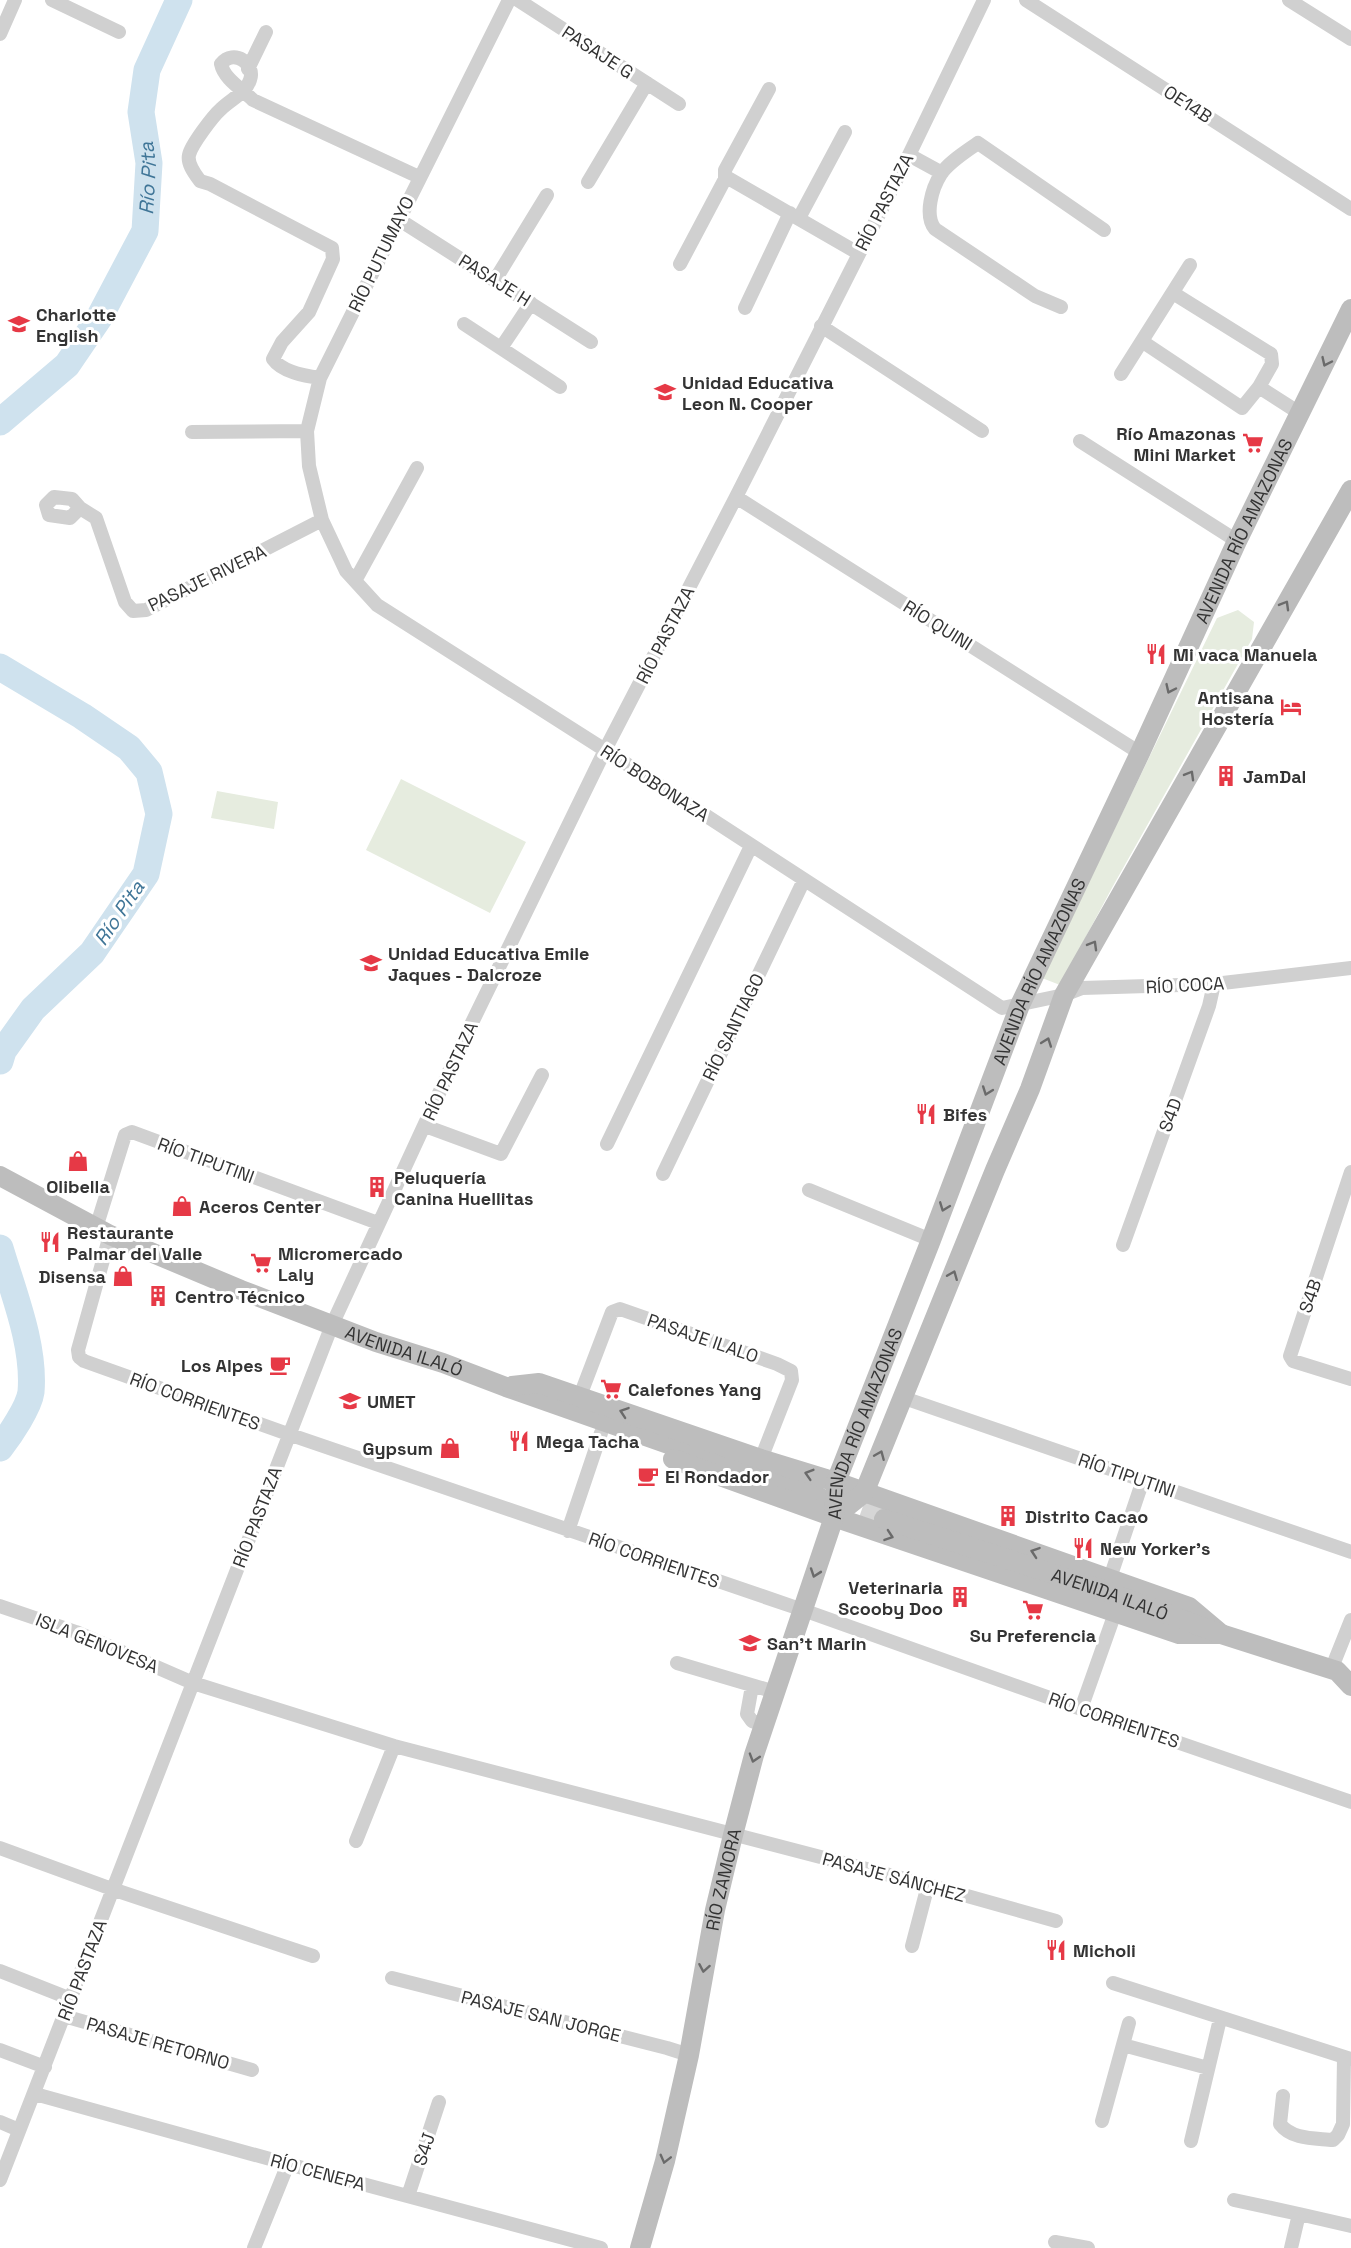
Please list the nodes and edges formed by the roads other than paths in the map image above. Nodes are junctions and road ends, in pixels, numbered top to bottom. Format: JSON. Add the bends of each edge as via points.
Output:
{"nodes":[{"id":1,"x":15,"y":0,"type":"edge"},
{"id":2,"x":52,"y":0,"type":"edge"},
{"id":3,"x":509,"y":0,"type":"edge"},
{"id":4,"x":518,"y":0,"type":"edge"},
{"id":5,"x":984,"y":0,"type":"edge"},
{"id":6,"x":1026,"y":0,"type":"edge"},
{"id":7,"x":1289,"y":0,"type":"edge"},
{"id":8,"x":119,"y":32,"type":"dead end"},
{"id":9,"x":266,"y":32,"type":"dead end"},
{"id":10,"x":0,"y":34,"type":"edge"},
{"id":11,"x":1351,"y":39,"type":"edge"},
{"id":12,"x":248,"y":69,"type":"junction"},
{"id":13,"x":646,"y":83,"type":"junction"},
{"id":14,"x":768,"y":89,"type":"dead end"},
{"id":15,"x":244,"y":91,"type":"junction"},
{"id":16,"x":679,"y":104,"type":"dead end"},
{"id":17,"x":845,"y":132,"type":"dead end"},
{"id":18,"x":909,"y":155,"type":"junction"},
{"id":19,"x":942,"y":173,"type":"junction"},
{"id":20,"x":419,"y":177,"type":"junction"},
{"id":21,"x":725,"y":179,"type":"junction"},
{"id":22,"x":588,"y":182,"type":"dead end"},
{"id":23,"x":547,"y":195,"type":"dead end"},
{"id":24,"x":1351,"y":209,"type":"edge"},
{"id":25,"x":795,"y":216,"type":"junction"},
{"id":26,"x":398,"y":219,"type":"junction"},
{"id":27,"x":1104,"y":230,"type":"dead end"},
{"id":28,"x":858,"y":253,"type":"junction"},
{"id":29,"x":680,"y":264,"type":"dead end"},
{"id":30,"x":1190,"y":265,"type":"dead end"},
{"id":31,"x":495,"y":280,"type":"junction"},
{"id":32,"x":1173,"y":293,"type":"junction"},
{"id":33,"x":531,"y":303,"type":"junction"},
{"id":34,"x":1061,"y":307,"type":"dead end"},
{"id":35,"x":745,"y":308,"type":"dead end"},
{"id":36,"x":1351,"y":309,"type":"edge"},
{"id":37,"x":464,"y":324,"type":"dead end"},
{"id":38,"x":821,"y":326,"type":"junction"},
{"id":39,"x":591,"y":342,"type":"dead end"},
{"id":40,"x":1143,"y":342,"type":"junction"},
{"id":41,"x":501,"y":348,"type":"junction"},
{"id":42,"x":1121,"y":374,"type":"dead end"},
{"id":43,"x":320,"y":378,"type":"junction"},
{"id":44,"x":560,"y":387,"type":"dead end"},
{"id":45,"x":1259,"y":387,"type":"junction"},
{"id":46,"x":1301,"y":414,"type":"junction"},
{"id":47,"x":307,"y":431,"type":"junction"},
{"id":48,"x":982,"y":431,"type":"dead end"},
{"id":49,"x":192,"y":432,"type":"dead end"},
{"id":50,"x":1080,"y":441,"type":"dead end"},
{"id":51,"x":417,"y":468,"type":"dead end"},
{"id":52,"x":1351,"y":490,"type":"edge"},
{"id":53,"x":736,"y":497,"type":"junction"},
{"id":54,"x":80,"y":508,"type":"dead end"},
{"id":55,"x":322,"y":520,"type":"junction"},
{"id":56,"x":1237,"y":541,"type":"junction"},
{"id":57,"x":355,"y":581,"type":"junction"},
{"id":58,"x":605,"y":750,"type":"junction"},
{"id":59,"x":1140,"y":753,"type":"junction"},
{"id":60,"x":752,"y":846,"type":"junction"},
{"id":61,"x":804,"y":880,"type":"junction"},
{"id":62,"x":1351,"y":968,"type":"edge"},
{"id":63,"x":1214,"y":984,"type":"junction"},
{"id":64,"x":1064,"y":995,"type":"junction"},
{"id":65,"x":1020,"y":1005,"type":"junction"},
{"id":66,"x":543,"y":1075,"type":"dead end"},
{"id":67,"x":425,"y":1126,"type":"junction"},
{"id":68,"x":607,"y":1144,"type":"dead end"},
{"id":69,"x":1351,"y":1172,"type":"edge"},
{"id":70,"x":663,"y":1174,"type":"dead end"},
{"id":71,"x":0,"y":1176,"type":"edge"},
{"id":72,"x":809,"y":1190,"type":"dead end"},
{"id":73,"x":378,"y":1223,"type":"junction"},
{"id":74,"x":103,"y":1231,"type":"junction"},
{"id":75,"x":931,"y":1240,"type":"junction"},
{"id":76,"x":1123,"y":1245,"type":"dead end"},
{"id":77,"x":332,"y":1325,"type":"junction"},
{"id":78,"x":1351,"y":1379,"type":"edge"},
{"id":79,"x":506,"y":1387,"type":"junction"},
{"id":80,"x":580,"y":1396,"type":"junction"},
{"id":81,"x":904,"y":1398,"type":"junction"},
{"id":82,"x":601,"y":1433,"type":"junction"},
{"id":83,"x":288,"y":1434,"type":"junction"},
{"id":84,"x":761,"y":1459,"type":"junction"},
{"id":85,"x":1143,"y":1480,"type":"junction"},
{"id":86,"x":836,"y":1482,"type":"junction"},
{"id":87,"x":864,"y":1493,"type":"junction"},
{"id":88,"x":819,"y":1497,"type":"tunnel mouth"},
{"id":89,"x":834,"y":1517,"type":"junction"},
{"id":90,"x":884,"y":1519,"type":"tunnel mouth"},
{"id":91,"x":568,"y":1531,"type":"junction"},
{"id":92,"x":1351,"y":1552,"type":"edge"},
{"id":93,"x":1110,"y":1578,"type":"junction"},
{"id":94,"x":0,"y":1606,"type":"edge"},
{"id":95,"x":803,"y":1610,"type":"junction"},
{"id":96,"x":1115,"y":1613,"type":"junction"},
{"id":97,"x":1351,"y":1620,"type":"edge"},
{"id":98,"x":1221,"y":1634,"type":"junction"},
{"id":99,"x":677,"y":1663,"type":"dead end"},
{"id":100,"x":1340,"y":1669,"type":"edge"},
{"id":101,"x":194,"y":1683,"type":"junction"},
{"id":102,"x":752,"y":1686,"type":"junction"},
{"id":103,"x":1351,"y":1686,"type":"edge"},
{"id":104,"x":775,"y":1692,"type":"junction"},
{"id":105,"x":1081,"y":1709,"type":"junction"},
{"id":106,"x":764,"y":1725,"type":"junction"},
{"id":107,"x":394,"y":1746,"type":"junction"},
{"id":108,"x":1351,"y":1802,"type":"edge"},
{"id":109,"x":733,"y":1834,"type":"junction"},
{"id":110,"x":356,"y":1841,"type":"dead end"},
{"id":111,"x":0,"y":1848,"type":"edge"},
{"id":112,"x":928,"y":1885,"type":"junction"},
{"id":113,"x":112,"y":1889,"type":"junction"},
{"id":114,"x":1056,"y":1921,"type":"dead end"},
{"id":115,"x":912,"y":1946,"type":"dead end"},
{"id":116,"x":313,"y":1956,"type":"dead end"},
{"id":117,"x":0,"y":1971,"type":"edge"},
{"id":118,"x":392,"y":1978,"type":"dead end"},
{"id":119,"x":1113,"y":1983,"type":"dead end"},
{"id":120,"x":71,"y":1999,"type":"junction"},
{"id":121,"x":64,"y":2016,"type":"junction"},
{"id":122,"x":1220,"y":2019,"type":"junction"},
{"id":123,"x":1129,"y":2023,"type":"dead end"},
{"id":124,"x":1123,"y":2046,"type":"junction"},
{"id":125,"x":0,"y":2050,"type":"edge"},
{"id":126,"x":688,"y":2055,"type":"junction"},
{"id":127,"x":1347,"y":2058,"type":"edge"},
{"id":128,"x":45,"y":2067,"type":"junction"},
{"id":129,"x":1208,"y":2068,"type":"junction"},
{"id":130,"x":252,"y":2070,"type":"dead end"},
{"id":131,"x":35,"y":2094,"type":"junction"},
{"id":132,"x":1283,"y":2096,"type":"dead end"},
{"id":133,"x":439,"y":2102,"type":"dead end"},
{"id":134,"x":1102,"y":2121,"type":"dead end"},
{"id":135,"x":0,"y":2122,"type":"edge"},
{"id":136,"x":19,"y":2130,"type":"junction"},
{"id":137,"x":1191,"y":2141,"type":"dead end"},
{"id":138,"x":288,"y":2164,"type":"junction"},
{"id":139,"x":0,"y":2180,"type":"edge"},
{"id":140,"x":408,"y":2196,"type":"junction"},
{"id":141,"x":1234,"y":2200,"type":"dead end"},
{"id":142,"x":1299,"y":2214,"type":"junction"},
{"id":143,"x":1351,"y":2226,"type":"edge"},
{"id":144,"x":1055,"y":2242,"type":"dead end"},
{"id":145,"x":254,"y":2248,"type":"edge"},
{"id":146,"x":601,"y":2248,"type":"edge"},
{"id":147,"x":640,"y":2248,"type":"edge"},
{"id":148,"x":1088,"y":2248,"type":"edge"},
{"id":149,"x":1291,"y":2248,"type":"edge"}],
"edges":[{"from":1,"to":10,"type":"street"},
{"from":2,"to":8,"type":"street"},
{"from":3,"to":20,"type":"street","name":"RÍO PUTUMAYO"},
{"from":4,"to":13,"type":"street","name":"PASAJE G"},
{"from":5,"to":18,"type":"street","name":"RÍO PASTAZA"},
{"from":6,"to":24,"type":"street","name":"OE14B"},
{"from":7,"to":11,"type":"street"},
{"from":9,"to":12,"type":"street"},
{"from":12,"to":15,"type":"street","via":[[250,81]]},
{"from":12,"to":15,"type":"street","via":[[238,57],[230,57],[221,64],[223,72]]},
{"from":13,"to":16,"type":"street","name":"PASAJE G"},
{"from":13,"to":22,"type":"street"},
{"from":14,"to":21,"type":"street","via":[[725,170]]},
{"from":15,"to":20,"type":"street","via":[[253,100]]},
{"from":15,"to":43,"type":"street","via":[[206,125],[189,155],[190,162],[200,181],[332,248],[333,259],[309,312],[275,351],[273,359],[287,369]]},
{"from":17,"to":25,"type":"street"},
{"from":18,"to":19,"type":"street"},
{"from":18,"to":28,"type":"street","name":"RÍO PASTAZA"},
{"from":19,"to":27,"type":"street","via":[[977,143]]},
{"from":19,"to":34,"type":"street","via":[[930,204],[935,229],[1035,296]]},
{"from":20,"to":26,"type":"street","name":"RÍO PUTUMAYO"},
{"from":21,"to":25,"type":"street"},
{"from":21,"to":29,"type":"street"},
{"from":23,"to":31,"type":"street"},
{"from":25,"to":28,"type":"street"},
{"from":25,"to":35,"type":"street"},
{"from":26,"to":31,"type":"street","name":"PASAJE H"},
{"from":26,"to":43,"type":"street","name":"RÍO PUTUMAYO"},
{"from":28,"to":38,"type":"street","name":"RÍO PASTAZA"},
{"from":30,"to":32,"type":"street"},
{"from":31,"to":33,"type":"street","name":"PASAJE H"},
{"from":32,"to":40,"type":"street"},
{"from":32,"to":45,"type":"street","via":[[1271,354],[1272,364]]},
{"from":33,"to":39,"type":"street","name":"PASAJE H"},
{"from":33,"to":41,"type":"street"},
{"from":36,"to":46,"type":"main road","name":"AVENIDA RÍO AMAZONAS","one_way":true},
{"from":37,"to":41,"type":"street"},
{"from":38,"to":48,"type":"street"},
{"from":38,"to":53,"type":"street","name":"RÍO PASTAZA"},
{"from":40,"to":42,"type":"street"},
{"from":40,"to":45,"type":"street","via":[[1242,408]]},
{"from":41,"to":44,"type":"street"},
{"from":43,"to":47,"type":"street","name":"RÍO PUTUMAYO"},
{"from":45,"to":46,"type":"street"},
{"from":46,"to":56,"type":"main road","name":"AVENIDA RÍO AMAZONAS"},
{"from":47,"to":49,"type":"street"},
{"from":47,"to":55,"type":"street","name":"RÍO PUTUMAYO","via":[[309,466]]},
{"from":50,"to":56,"type":"street"},
{"from":51,"to":57,"type":"street"},
{"from":64,"to":52,"type":"main road","name":"AVENIDA RÍO AMAZONAS","one_way":true},
{"from":53,"to":58,"type":"street","name":"RÍO PASTAZA"},
{"from":53,"to":59,"type":"street","name":"RÍO QUINI"},
{"from":54,"to":55,"type":"street","name":"PASAJE RIVERA","via":[[96,518],[125,602],[133,611],[146,610]]},
{"from":55,"to":57,"type":"street","name":"RÍO BOBONAZA","via":[[346,571]]},
{"from":56,"to":59,"type":"main road","name":"AVENIDA RÍO AMAZONAS","one_way":true},
{"from":57,"to":58,"type":"street","name":"RÍO BOBONAZA","via":[[377,605]]},
{"from":58,"to":60,"type":"street","name":"RÍO BOBONAZA"},
{"from":58,"to":67,"type":"street","name":"RÍO PASTAZA"},
{"from":59,"to":65,"type":"main road","name":"AVENIDA RÍO AMAZONAS"},
{"from":60,"to":61,"type":"street","name":"RÍO BOBONAZA"},
{"from":60,"to":68,"type":"street"},
{"from":61,"to":65,"type":"street","name":"RÍO BOBONAZA","via":[[1002,1008]]},
{"from":61,"to":70,"type":"street","name":"RÍO SANTIAGO"},
{"from":62,"to":63,"type":"street","name":"RÍO COCA"},
{"from":63,"to":64,"type":"street","name":"RÍO COCA","via":[[1101,986]]},
{"from":63,"to":76,"type":"street","name":"S4D"},
{"from":64,"to":65,"type":"street","name":"RÍO COCA"},
{"from":81,"to":64,"type":"main road","name":"AVENIDA RÍO AMAZONAS","one_way":true,"via":[[1030,1089]]},
{"from":65,"to":75,"type":"main road","name":"AVENIDA RÍO AMAZONAS","one_way":true},
{"from":66,"to":67,"type":"street","via":[[501,1154]]},
{"from":67,"to":73,"type":"street","name":"RÍO PASTAZA"},
{"from":69,"to":78,"type":"street","name":"S4B","via":[[1290,1356],[1293,1361]]},
{"from":71,"to":74,"type":"main road","name":"AVENIDA ILALÓ"},
{"from":72,"to":75,"type":"street"},
{"from":73,"to":74,"type":"street","name":"RÍO TIPUTINI","via":[[132,1132],[125,1135]]},
{"from":73,"to":77,"type":"street","name":"RÍO PASTAZA"},
{"from":74,"to":77,"type":"main road","name":"AVENIDA ILALÓ"},
{"from":74,"to":83,"type":"street","name":"RÍO CORRIENTES","via":[[79,1357]]},
{"from":75,"to":86,"type":"main road","name":"AVENIDA RÍO AMAZONAS"},
{"from":77,"to":79,"type":"main road","name":"AVENIDA ILALÓ"},
{"from":77,"to":83,"type":"street","name":"RÍO PASTAZA"},
{"from":79,"to":80,"type":"main road","via":[[539,1383]]},
{"from":79,"to":82,"type":"main road","via":[[536,1410]]},
{"from":79,"to":88,"type":"main road","name":"AVENIDA ILALÓ"},
{"from":84,"to":80,"type":"main road","one_way":true},
{"from":80,"to":84,"type":"street","name":"PASAJE ILALO","via":[[612,1312],[620,1309],[791,1371],[792,1380]]},
{"from":81,"to":85,"type":"street","name":"RÍO TIPUTINI"},
{"from":87,"to":81,"type":"main road","name":"AVENIDA RÍO AMAZONAS","one_way":true},
{"from":82,"to":89,"type":"main road"},
{"from":82,"to":91,"type":"street"},
{"from":83,"to":91,"type":"street","name":"RÍO CORRIENTES"},
{"from":83,"to":101,"type":"street","name":"RÍO PASTAZA"},
{"from":86,"to":84,"type":"main road","one_way":true},
{"from":85,"to":92,"type":"street","name":"RÍO TIPUTINI"},
{"from":85,"to":93,"type":"street"},
{"from":86,"to":87,"type":"main road"},
{"from":86,"to":89,"type":"main road","name":"AVENIDA RÍO AMAZONAS"},
{"from":87,"to":89,"type":"main road","name":"AVENIDA RÍO AMAZONAS"},
{"from":93,"to":87,"type":"main road","one_way":true},
{"from":89,"to":95,"type":"main road","name":"RÍO ZAMORA","one_way":true},
{"from":89,"to":96,"type":"main road","one_way":true},
{"from":90,"to":98,"type":"main road","name":"AVENIDA ILALÓ","via":[[1102,1590]]},
{"from":91,"to":95,"type":"street","name":"RÍO CORRIENTES"},
{"from":93,"to":98,"type":"main road","via":[[1189,1607]]},
{"from":94,"to":101,"type":"street","name":"ISLA GENOVESA","via":[[76,1632]]},
{"from":95,"to":104,"type":"main road","name":"RÍO ZAMORA"},
{"from":95,"to":105,"type":"street","name":"RÍO CORRIENTES"},
{"from":96,"to":98,"type":"main road","via":[[1179,1634]]},
{"from":96,"to":105,"type":"street"},
{"from":97,"to":100,"type":"street"},
{"from":98,"to":100,"type":"main road","name":"AVENIDA ILALÓ"},
{"from":99,"to":102,"type":"street"},
{"from":100,"to":103,"type":"main road","name":"AVENIDA ILALÓ"},
{"from":101,"to":107,"type":"street","name":"ISLA GENOVESA"},
{"from":101,"to":113,"type":"street","name":"RÍO PASTAZA"},
{"from":102,"to":104,"type":"street"},
{"from":102,"to":106,"type":"street","via":[[747,1714]]},
{"from":104,"to":106,"type":"main road","name":"RÍO ZAMORA"},
{"from":105,"to":108,"type":"street","name":"RÍO CORRIENTES"},
{"from":106,"to":109,"type":"main road","name":"RÍO ZAMORA","one_way":true},
{"from":107,"to":109,"type":"street","name":"PASAJE SÁNCHEZ"},
{"from":107,"to":110,"type":"street"},
{"from":109,"to":112,"type":"street","name":"PASAJE SÁNCHEZ"},
{"from":109,"to":126,"type":"main road","name":"RÍO ZAMORA","one_way":true},
{"from":111,"to":113,"type":"street"},
{"from":112,"to":114,"type":"street","name":"PASAJE SÁNCHEZ"},
{"from":112,"to":115,"type":"street"},
{"from":113,"to":116,"type":"street"},
{"from":113,"to":120,"type":"street","name":"RÍO PASTAZA"},
{"from":117,"to":120,"type":"street"},
{"from":118,"to":126,"type":"street","name":"PASAJE SAN JORGE"},
{"from":119,"to":122,"type":"street"},
{"from":120,"to":121,"type":"street","name":"RÍO PASTAZA"},
{"from":121,"to":128,"type":"street","name":"RÍO PASTAZA"},
{"from":121,"to":130,"type":"street","name":"PASAJE RETORNO"},
{"from":122,"to":127,"type":"street"},
{"from":122,"to":129,"type":"street"},
{"from":123,"to":124,"type":"street"},
{"from":124,"to":129,"type":"street"},
{"from":124,"to":134,"type":"street"},
{"from":125,"to":128,"type":"street"},
{"from":126,"to":147,"type":"main road","name":"RÍO ZAMORA","one_way":true},
{"from":127,"to":132,"type":"street","via":[[1343,2124],[1333,2140],[1294,2135],[1285,2130],[1280,2124]]},
{"from":128,"to":131,"type":"street","name":"RÍO PASTAZA"},
{"from":129,"to":137,"type":"street"},
{"from":131,"to":136,"type":"street","name":"RÍO PASTAZA"},
{"from":131,"to":138,"type":"street","name":"RÍO CENEPA"},
{"from":133,"to":140,"type":"street","name":"S4J"},
{"from":135,"to":136,"type":"street"},
{"from":136,"to":139,"type":"street","name":"RÍO PASTAZA"},
{"from":138,"to":140,"type":"street","name":"RÍO CENEPA"},
{"from":138,"to":145,"type":"street"},
{"from":140,"to":146,"type":"street","name":"RÍO CENEPA"},
{"from":141,"to":142,"type":"street"},
{"from":142,"to":143,"type":"street"},
{"from":142,"to":149,"type":"street"},
{"from":144,"to":148,"type":"street"}]}
